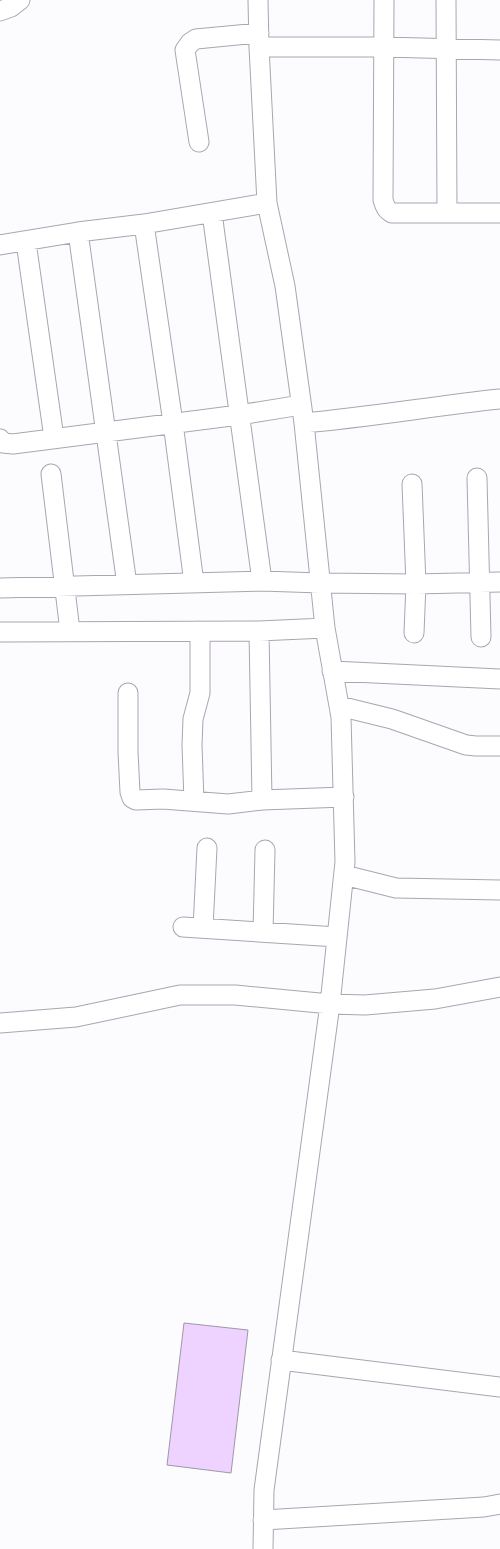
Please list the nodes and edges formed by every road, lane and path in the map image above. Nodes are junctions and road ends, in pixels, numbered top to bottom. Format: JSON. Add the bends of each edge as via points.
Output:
{"nodes":[{"id":1,"x":20,"y":0,"type":"edge"},
{"id":2,"x":258,"y":0,"type":"edge"},
{"id":3,"x":384,"y":0,"type":"edge"},
{"id":4,"x":446,"y":0,"type":"edge"},
{"id":5,"x":0,"y":11,"type":"edge"},
{"id":6,"x":259,"y":40,"type":"junction"},
{"id":7,"x":384,"y":47,"type":"junction"},
{"id":8,"x":446,"y":49,"type":"junction"},
{"id":9,"x":500,"y":50,"type":"edge"},
{"id":10,"x":199,"y":142,"type":"dead end"},
{"id":11,"x":267,"y":203,"type":"junction"},
{"id":12,"x":447,"y":212,"type":"junction"},
{"id":13,"x":500,"y":213,"type":"edge"},
{"id":14,"x":212,"y":214,"type":"junction"},
{"id":15,"x":144,"y":224,"type":"junction"},
{"id":16,"x":78,"y":232,"type":"junction"},
{"id":17,"x":26,"y":242,"type":"junction"},
{"id":18,"x":0,"y":245,"type":"edge"},
{"id":19,"x":500,"y":399,"type":"edge"},
{"id":20,"x":303,"y":414,"type":"junction"},
{"id":21,"x":239,"y":415,"type":"junction"},
{"id":22,"x":173,"y":423,"type":"junction"},
{"id":23,"x":107,"y":432,"type":"junction"},
{"id":24,"x":54,"y":438,"type":"junction"},
{"id":25,"x":0,"y":439,"type":"edge"},
{"id":26,"x":51,"y":474,"type":"dead end"},
{"id":27,"x":477,"y":478,"type":"dead end"},
{"id":28,"x":412,"y":484,"type":"dead end"},
{"id":29,"x":262,"y":581,"type":"junction"},
{"id":30,"x":480,"y":582,"type":"junction"},
{"id":31,"x":500,"y":582,"type":"edge"},
{"id":32,"x":194,"y":583,"type":"junction"},
{"id":33,"x":320,"y":583,"type":"junction"},
{"id":34,"x":416,"y":584,"type":"junction"},
{"id":35,"x":127,"y":585,"type":"junction"},
{"id":36,"x":64,"y":587,"type":"junction"},
{"id":37,"x":0,"y":588,"type":"edge"},
{"id":38,"x":325,"y":628,"type":"junction"},
{"id":39,"x":70,"y":631,"type":"junction"},
{"id":40,"x":200,"y":631,"type":"junction"},
{"id":41,"x":260,"y":631,"type":"junction"},
{"id":42,"x":0,"y":632,"type":"edge"},
{"id":43,"x":414,"y":633,"type":"dead end"},
{"id":44,"x":481,"y":637,"type":"dead end"},
{"id":45,"x":332,"y":671,"type":"junction"},
{"id":46,"x":500,"y":679,"type":"edge"},
{"id":47,"x":128,"y":693,"type":"dead end"},
{"id":48,"x":339,"y":706,"type":"junction"},
{"id":49,"x":500,"y":746,"type":"edge"},
{"id":50,"x":344,"y":797,"type":"junction"},
{"id":51,"x":262,"y":800,"type":"junction"},
{"id":52,"x":194,"y":801,"type":"junction"},
{"id":53,"x":208,"y":848,"type":"dead end"},
{"id":54,"x":266,"y":850,"type":"dead end"},
{"id":55,"x":344,"y":875,"type":"junction"},
{"id":56,"x":500,"y":890,"type":"edge"},
{"id":57,"x":183,"y":927,"type":"dead end"},
{"id":58,"x":203,"y":928,"type":"junction"},
{"id":59,"x":263,"y":932,"type":"junction"},
{"id":60,"x":337,"y":937,"type":"junction"},
{"id":61,"x":500,"y":987,"type":"edge"},
{"id":62,"x":330,"y":1004,"type":"junction"},
{"id":63,"x":0,"y":1023,"type":"edge"},
{"id":64,"x":281,"y":1360,"type":"junction"},
{"id":65,"x":500,"y":1387,"type":"edge"},
{"id":66,"x":500,"y":1504,"type":"edge"},
{"id":67,"x":263,"y":1520,"type":"junction"},
{"id":68,"x":263,"y":1549,"type":"edge"}],
"edges":[{"from":1,"to":5,"type":"street"},
{"from":2,"to":6,"type":"street"},
{"from":3,"to":7,"type":"street"},
{"from":4,"to":8,"type":"street"},
{"from":6,"to":7,"type":"street"},
{"from":6,"to":10,"type":"street","via":[[196,39],[185,50]]},
{"from":6,"to":11,"type":"street"},
{"from":7,"to":8,"type":"street"},
{"from":7,"to":12,"type":"street","via":[[385,207],[392,213]]},
{"from":8,"to":9,"type":"street"},
{"from":8,"to":12,"type":"street"},
{"from":11,"to":14,"type":"street"},
{"from":11,"to":20,"type":"street","via":[[284,286]]},
{"from":12,"to":13,"type":"street"},
{"from":14,"to":15,"type":"street"},
{"from":14,"to":21,"type":"street"},
{"from":15,"to":16,"type":"street"},
{"from":15,"to":22,"type":"street"},
{"from":16,"to":17,"type":"street"},
{"from":16,"to":23,"type":"street"},
{"from":17,"to":18,"type":"street"},
{"from":17,"to":24,"type":"street"},
{"from":19,"to":20,"type":"street","via":[[366,417]]},
{"from":20,"to":21,"type":"street"},
{"from":20,"to":33,"type":"street"},
{"from":21,"to":22,"type":"street"},
{"from":21,"to":29,"type":"street"},
{"from":22,"to":23,"type":"street"},
{"from":22,"to":32,"type":"street"},
{"from":23,"to":24,"type":"street"},
{"from":23,"to":35,"type":"street"},
{"from":24,"to":25,"type":"street","via":[[14,444],[3,443]]},
{"from":26,"to":36,"type":"street"},
{"from":27,"to":30,"type":"street"},
{"from":28,"to":34,"type":"street"},
{"from":29,"to":32,"type":"street"},
{"from":29,"to":33,"type":"street"},
{"from":30,"to":31,"type":"street"},
{"from":30,"to":34,"type":"street"},
{"from":30,"to":44,"type":"street"},
{"from":32,"to":35,"type":"street"},
{"from":33,"to":34,"type":"street"},
{"from":33,"to":38,"type":"street"},
{"from":34,"to":43,"type":"street"},
{"from":35,"to":36,"type":"street"},
{"from":36,"to":37,"type":"street"},
{"from":36,"to":39,"type":"street"},
{"from":38,"to":41,"type":"street"},
{"from":38,"to":45,"type":"street"},
{"from":39,"to":40,"type":"street"},
{"from":39,"to":42,"type":"street"},
{"from":40,"to":41,"type":"street"},
{"from":40,"to":52,"type":"street","via":[[200,693],[193,719],[192,745]]},
{"from":41,"to":51,"type":"street"},
{"from":45,"to":46,"type":"street"},
{"from":45,"to":48,"type":"street"},
{"from":47,"to":52,"type":"street","via":[[132,798]]},
{"from":48,"to":49,"type":"street","via":[[392,719],[466,745]]},
{"from":48,"to":50,"type":"street"},
{"from":50,"to":51,"type":"street"},
{"from":50,"to":55,"type":"street"},
{"from":51,"to":52,"type":"street","via":[[228,804]]},
{"from":53,"to":58,"type":"street"},
{"from":54,"to":59,"type":"street"},
{"from":55,"to":56,"type":"street","via":[[396,888]]},
{"from":55,"to":60,"type":"street"},
{"from":57,"to":58,"type":"street"},
{"from":58,"to":59,"type":"street"},
{"from":59,"to":60,"type":"street"},
{"from":60,"to":62,"type":"street"},
{"from":61,"to":62,"type":"street","via":[[434,999]]},
{"from":62,"to":63,"type":"street","via":[[268,997],[180,996],[76,1017]]},
{"from":62,"to":64,"type":"street"},
{"from":64,"to":65,"type":"street"},
{"from":64,"to":67,"type":"street"},
{"from":66,"to":67,"type":"street"},
{"from":67,"to":68,"type":"street"}]}
